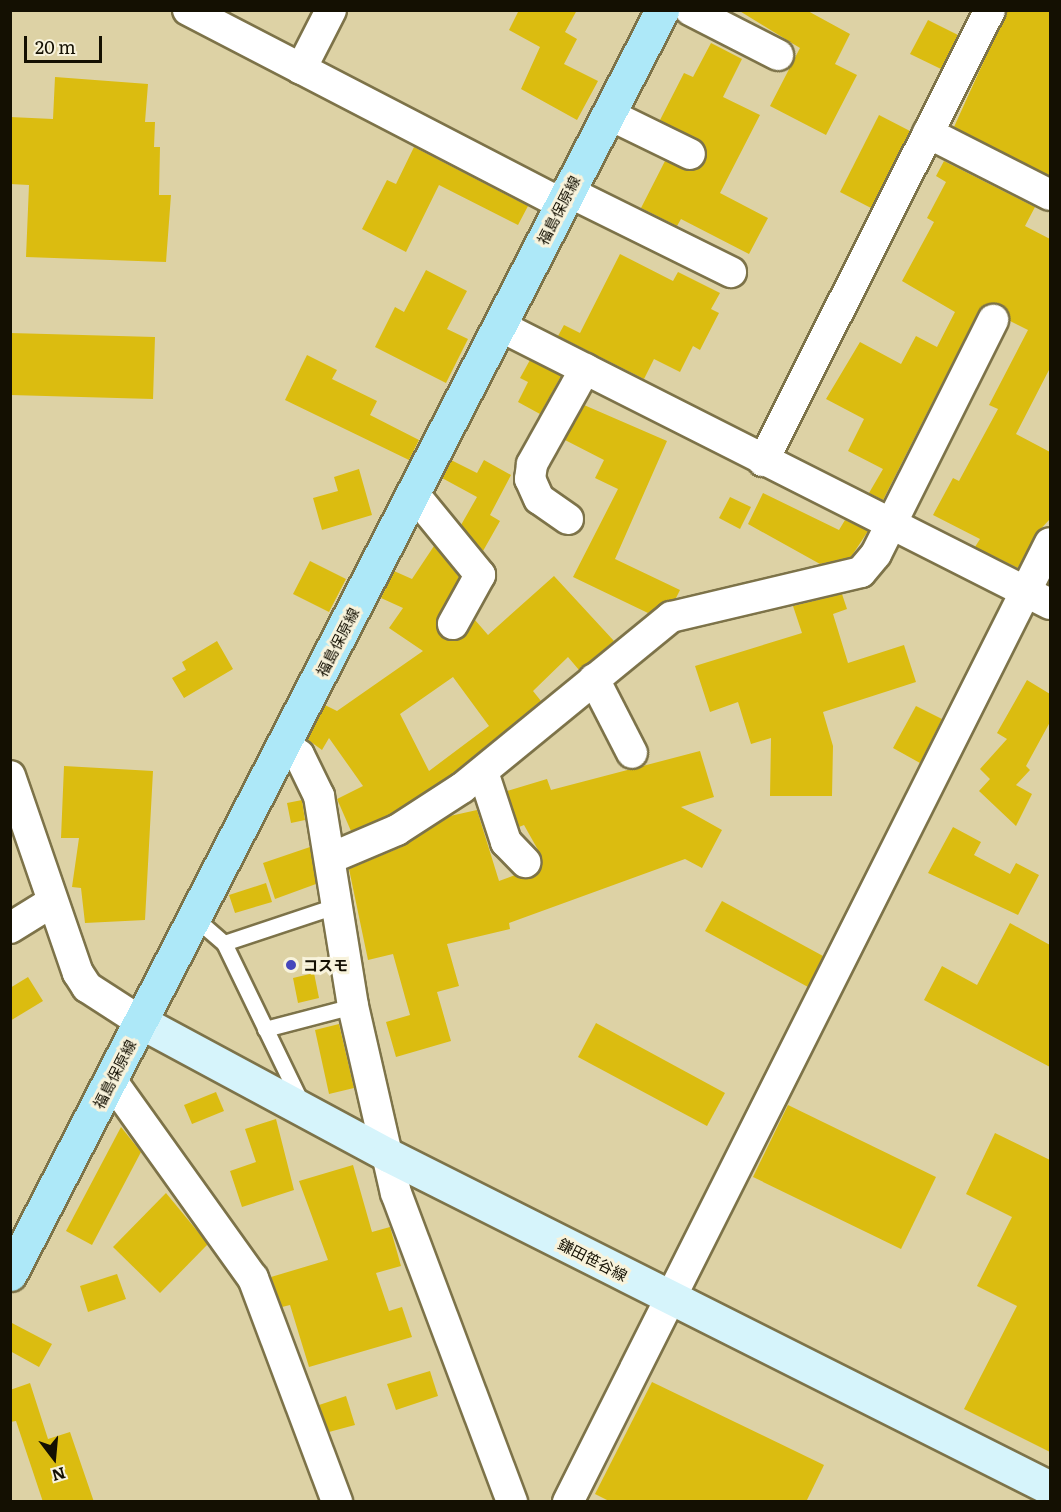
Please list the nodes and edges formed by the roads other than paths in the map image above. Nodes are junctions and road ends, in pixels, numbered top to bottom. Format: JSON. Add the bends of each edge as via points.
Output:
{"nodes":[{"id":1,"x":188,"y":10,"type":"edge"},
{"id":2,"x":332,"y":10,"type":"edge"},
{"id":3,"x":662,"y":10,"type":"edge"},
{"id":4,"x":690,"y":10,"type":"edge"},
{"id":5,"x":990,"y":10,"type":"edge"},
{"id":6,"x":778,"y":55,"type":"dead end"},
{"id":7,"x":301,"y":69,"type":"junction"},
{"id":8,"x":608,"y":114,"type":"junction"},
{"id":9,"x":928,"y":134,"type":"junction"},
{"id":10,"x":690,"y":154,"type":"dead end"},
{"id":11,"x":1050,"y":195,"type":"edge"},
{"id":12,"x":563,"y":197,"type":"junction"},
{"id":13,"x":731,"y":272,"type":"dead end"},
{"id":14,"x":993,"y":320,"type":"dead end"},
{"id":15,"x":500,"y":326,"type":"junction"},
{"id":16,"x":585,"y":369,"type":"junction"},
{"id":17,"x":763,"y":460,"type":"junction"},
{"id":18,"x":413,"y":493,"type":"junction"},
{"id":19,"x":568,"y":519,"type":"dead end"},
{"id":20,"x":890,"y":524,"type":"junction"},
{"id":21,"x":1050,"y":543,"type":"edge"},
{"id":22,"x":1038,"y":598,"type":"edge"},
{"id":23,"x":453,"y":624,"type":"dead end"},
{"id":24,"x":594,"y":679,"type":"junction"},
{"id":25,"x":284,"y":745,"type":"junction"},
{"id":26,"x":632,"y":753,"type":"dead end"},
{"id":27,"x":483,"y":772,"type":"junction"},
{"id":28,"x":10,"y":776,"type":"edge"},
{"id":29,"x":331,"y":858,"type":"junction"},
{"id":30,"x":525,"y":862,"type":"dead end"},
{"id":31,"x":52,"y":902,"type":"junction"},
{"id":32,"x":338,"y":905,"type":"junction"},
{"id":33,"x":195,"y":918,"type":"junction"},
{"id":34,"x":10,"y":928,"type":"edge"},
{"id":35,"x":224,"y":943,"type":"junction"},
{"id":36,"x":353,"y":1006,"type":"junction"},
{"id":37,"x":141,"y":1022,"type":"junction"},
{"id":38,"x":266,"y":1029,"type":"junction"},
{"id":39,"x":111,"y":1080,"type":"junction"},
{"id":40,"x":304,"y":1110,"type":"junction"},
{"id":41,"x":388,"y":1155,"type":"junction"},
{"id":42,"x":10,"y":1274,"type":"edge"},
{"id":43,"x":670,"y":1298,"type":"junction"},
{"id":44,"x":1050,"y":1488,"type":"edge"},
{"id":45,"x":338,"y":1502,"type":"edge"},
{"id":46,"x":512,"y":1502,"type":"edge"},
{"id":47,"x":568,"y":1502,"type":"edge"}],
"edges":[{"from":1,"to":7,"type":"street"},
{"from":2,"to":7,"type":"street"},
{"from":3,"to":8,"type":"main road","name":"福島保原線"},
{"from":4,"to":6,"type":"street"},
{"from":5,"to":9,"type":"street"},
{"from":7,"to":12,"type":"street"},
{"from":8,"to":10,"type":"street"},
{"from":8,"to":12,"type":"main road","name":"福島保原線"},
{"from":9,"to":11,"type":"street"},
{"from":9,"to":17,"type":"street"},
{"from":12,"to":13,"type":"street"},
{"from":12,"to":15,"type":"main road","name":"福島保原線"},
{"from":14,"to":20,"type":"street"},
{"from":15,"to":16,"type":"street"},
{"from":15,"to":18,"type":"main road","name":"福島保原線"},
{"from":16,"to":17,"type":"street"},
{"from":16,"to":19,"type":"street","via":[[532,464],[530,479],[539,499]]},
{"from":17,"to":20,"type":"street"},
{"from":18,"to":23,"type":"street","via":[[480,575]]},
{"from":18,"to":25,"type":"main road","name":"福島保原線"},
{"from":20,"to":22,"type":"street"},
{"from":20,"to":24,"type":"street","via":[[876,554],[856,575],[686,610],[661,622]]},
{"from":21,"to":22,"type":"street"},
{"from":22,"to":43,"type":"street"},
{"from":24,"to":26,"type":"street"},
{"from":24,"to":27,"type":"street"},
{"from":25,"to":29,"type":"street","via":[[299,754],[319,796]]},
{"from":25,"to":33,"type":"main road","name":"福島保原線"},
{"from":27,"to":29,"type":"street","via":[[397,830]]},
{"from":27,"to":30,"type":"street","via":[[506,842]]},
{"from":28,"to":31,"type":"street"},
{"from":29,"to":32,"type":"street"},
{"from":31,"to":34,"type":"street"},
{"from":31,"to":37,"type":"street","via":[[87,987]]},
{"from":32,"to":35,"type":"lane"},
{"from":32,"to":36,"type":"street"},
{"from":33,"to":35,"type":"lane"},
{"from":33,"to":37,"type":"main road","name":"福島保原線"},
{"from":35,"to":38,"type":"lane"},
{"from":36,"to":38,"type":"lane"},
{"from":36,"to":41,"type":"street"},
{"from":37,"to":39,"type":"main road","name":"福島保原線"},
{"from":37,"to":40,"type":"street","name":"鎌田笹谷線"},
{"from":38,"to":40,"type":"lane"},
{"from":39,"to":42,"type":"main road","name":"福島保原線"},
{"from":39,"to":45,"type":"street","via":[[253,1278]]},
{"from":40,"to":41,"type":"street","name":"鎌田笹谷線"},
{"from":41,"to":43,"type":"street","name":"鎌田笹谷線"},
{"from":41,"to":46,"type":"street","via":[[396,1193]]},
{"from":43,"to":44,"type":"street","name":"鎌田笹谷線"},
{"from":43,"to":47,"type":"street"}]}
